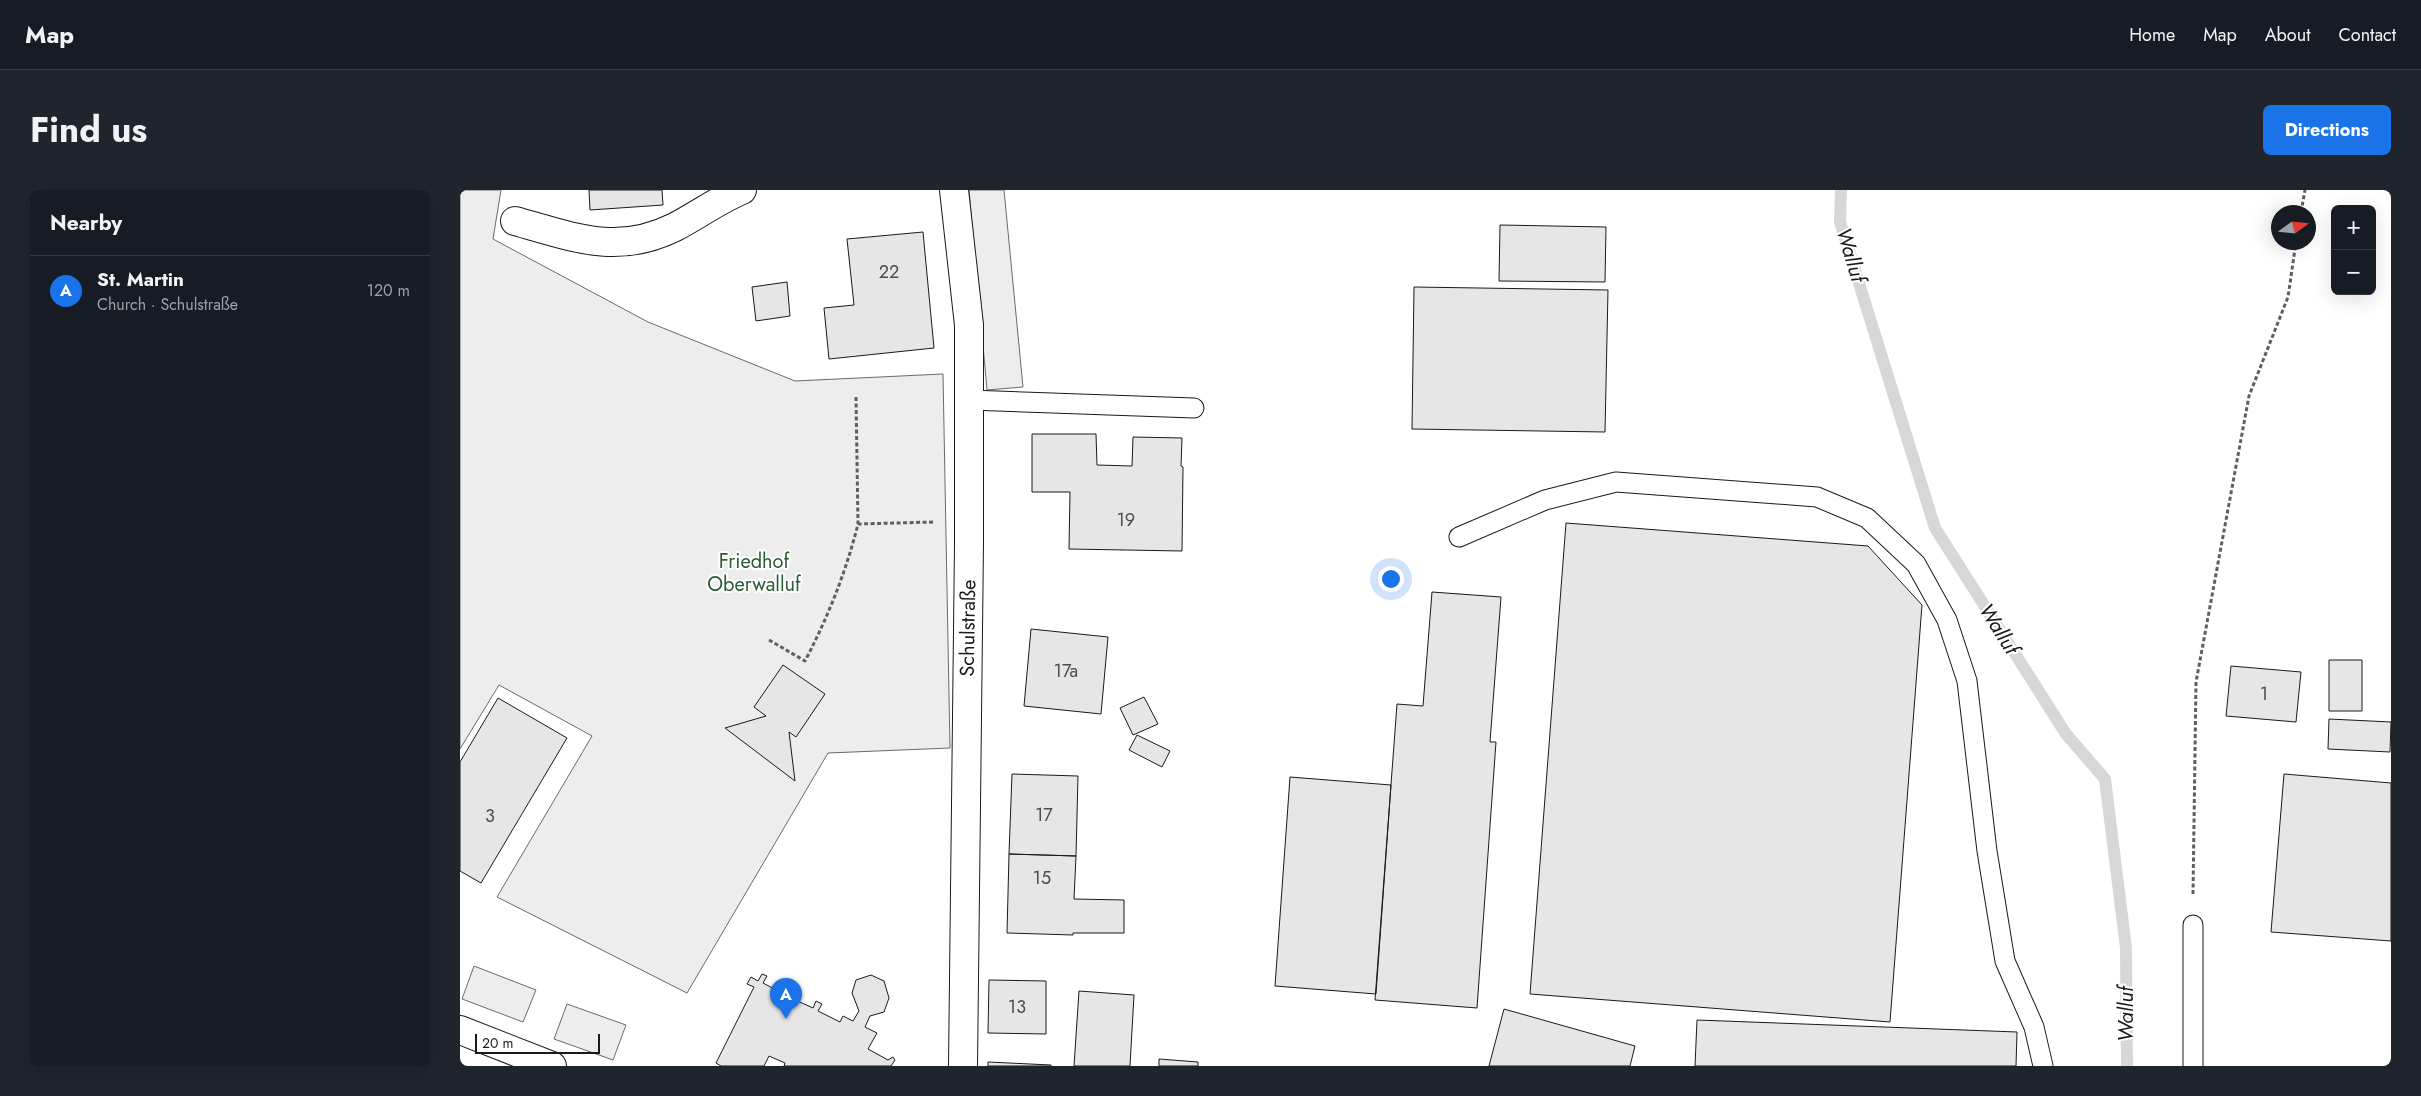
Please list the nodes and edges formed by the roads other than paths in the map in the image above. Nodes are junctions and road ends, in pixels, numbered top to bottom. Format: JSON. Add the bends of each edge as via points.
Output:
{"nodes":[{"id":1,"x":742,"y":190,"type":"edge"},
{"id":2,"x":954,"y":190,"type":"edge"},
{"id":3,"x":715,"y":195,"type":"edge"},
{"id":4,"x":515,"y":221,"type":"dead end"},
{"id":5,"x":969,"y":400,"type":"junction"},
{"id":6,"x":1194,"y":408,"type":"dead end"},
{"id":7,"x":1459,"y":538,"type":"dead end"},
{"id":8,"x":2193,"y":925,"type":"road end"},
{"id":9,"x":460,"y":1030,"type":"edge"},
{"id":10,"x":552,"y":1066,"type":"edge"},
{"id":11,"x":964,"y":1066,"type":"edge"},
{"id":12,"x":2043,"y":1066,"type":"edge"},
{"id":13,"x":2193,"y":1066,"type":"edge"}],
"edges":[{"from":1,"to":3,"type":"street"},
{"from":2,"to":5,"type":"street","name":"Schulstraße","via":[[969,325]]},
{"from":3,"to":4,"type":"street","via":[[674,227],[640,240],[595,243]]},
{"from":5,"to":6,"type":"lane"},
{"from":5,"to":11,"type":"street","name":"Schulstraße"},
{"from":7,"to":12,"type":"lane","via":[[1545,500],[1616,482],[1817,497],[1867,518],[1916,564],[1947,620],[1966,681],[1987,851],[2005,961],[2034,1027]]},
{"from":8,"to":13,"type":"lane"},
{"from":9,"to":10,"type":"street"}]}
